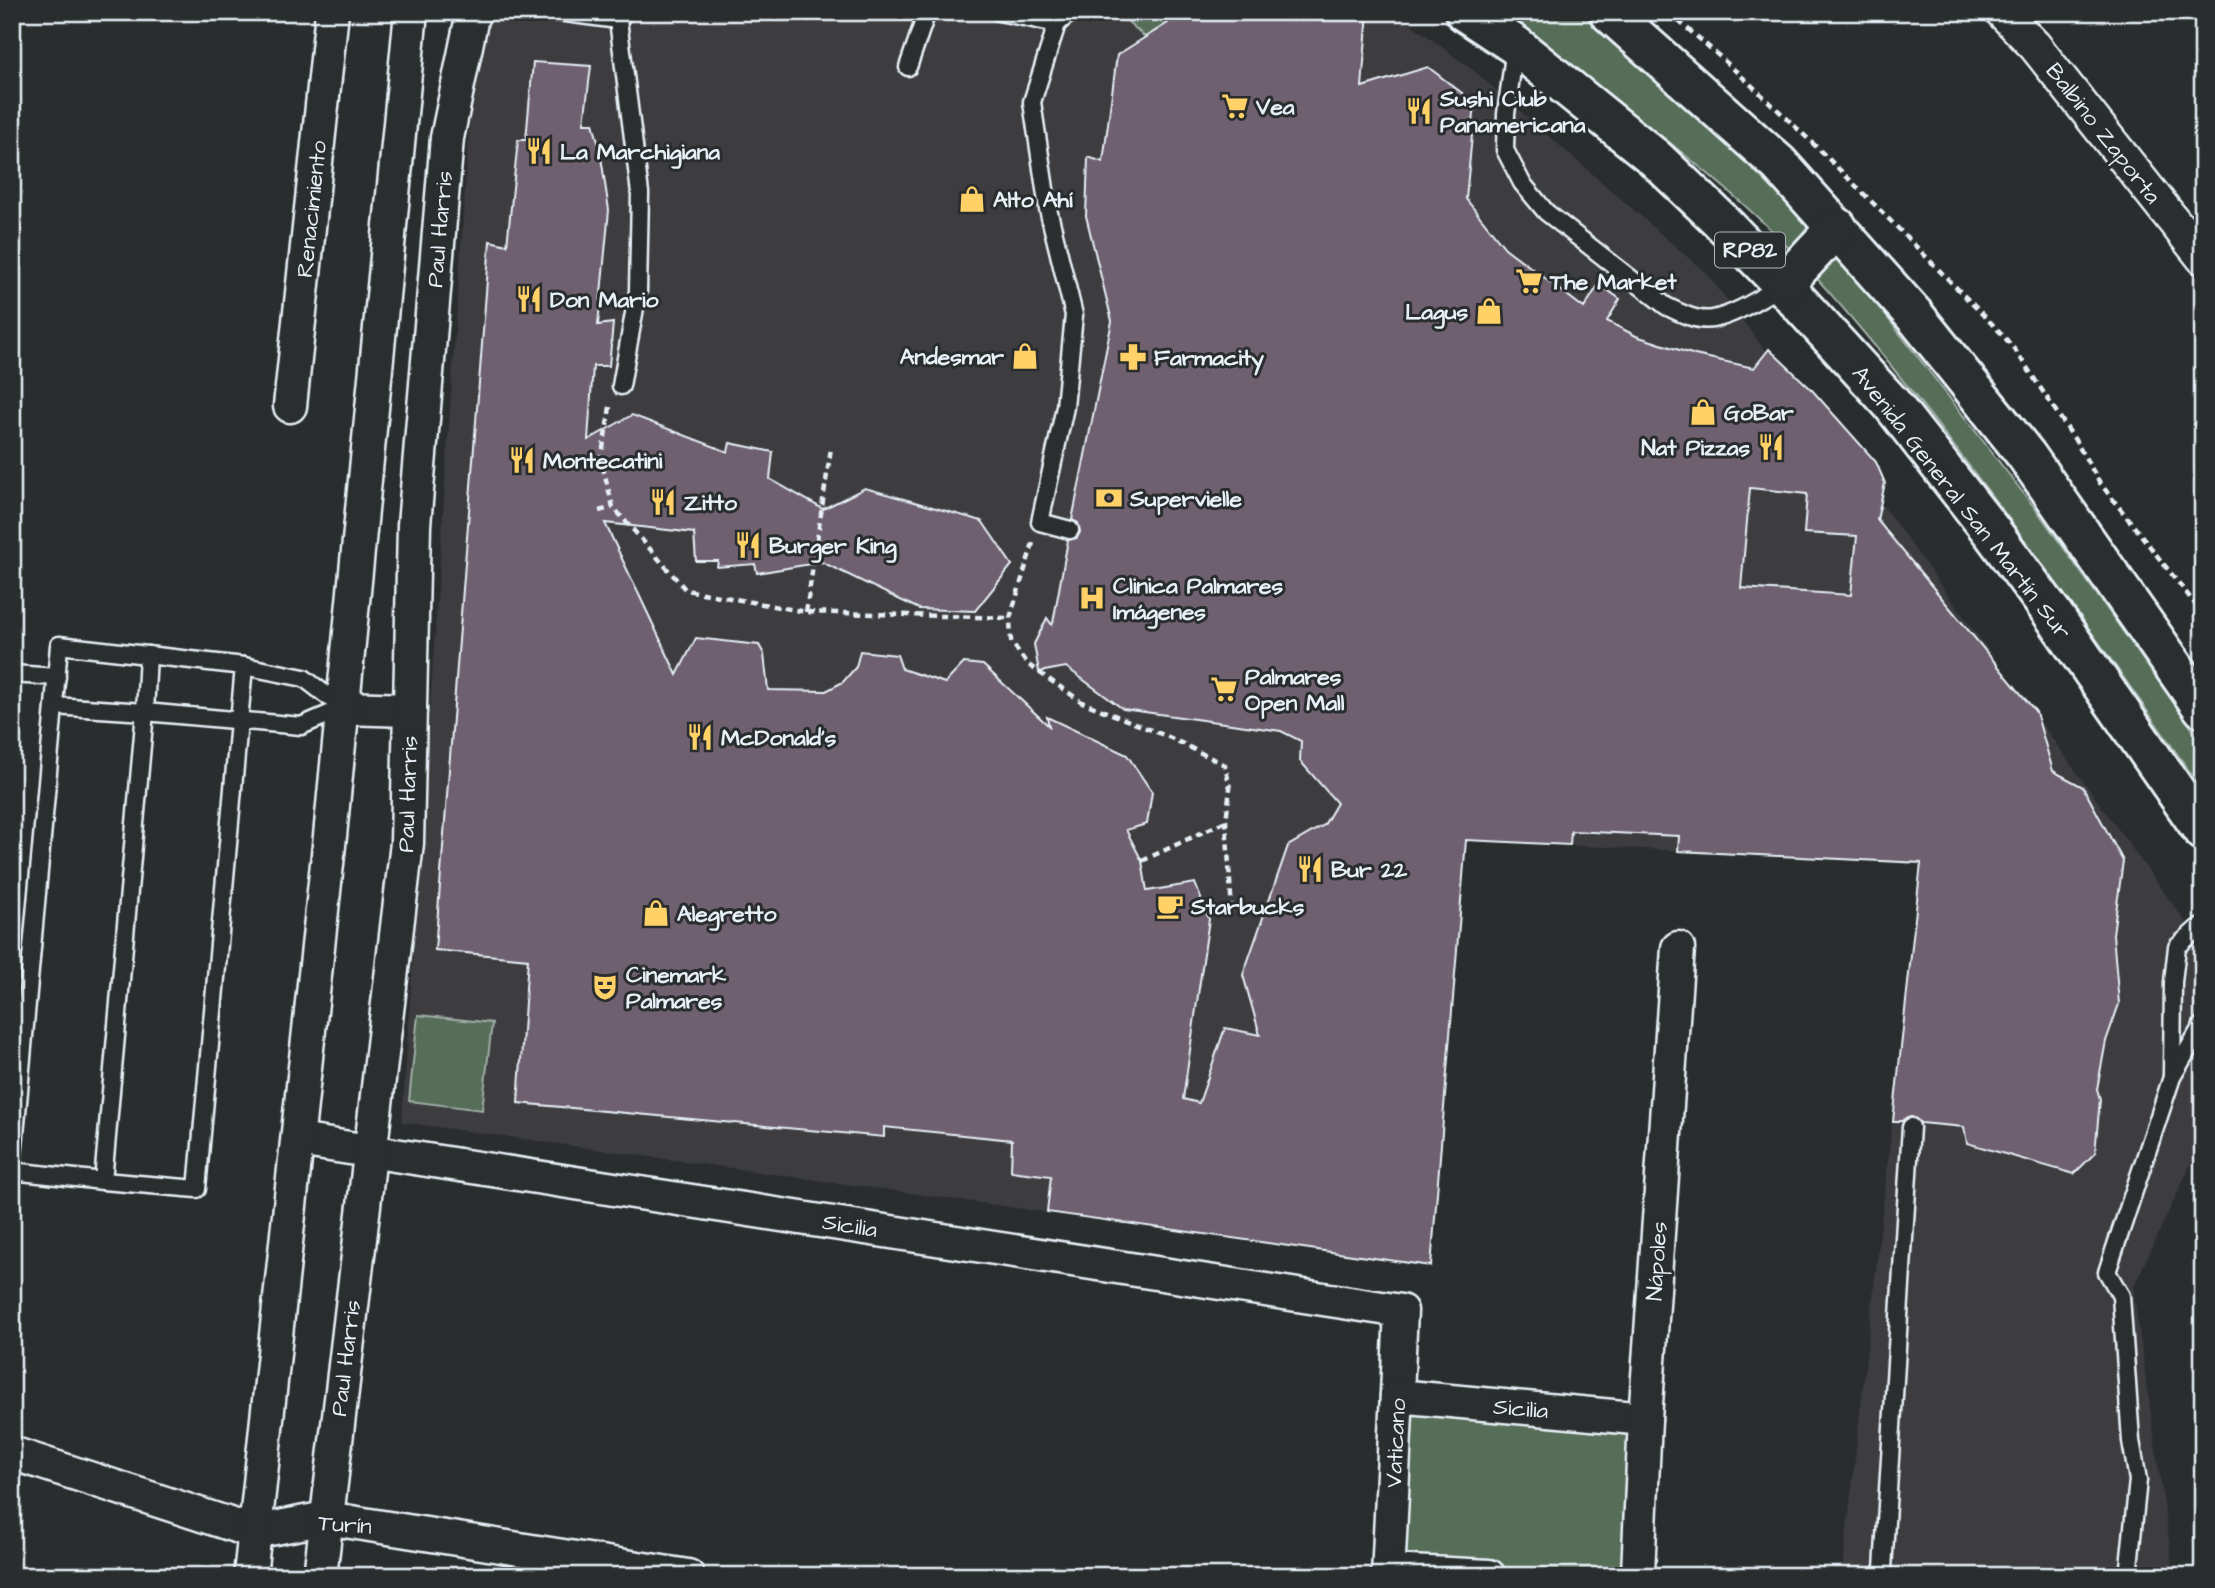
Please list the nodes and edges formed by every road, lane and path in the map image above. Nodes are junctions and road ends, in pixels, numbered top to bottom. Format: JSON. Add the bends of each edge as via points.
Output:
{"nodes":[{"id":1,"x":332,"y":12,"type":"edge"},
{"id":2,"x":411,"y":12,"type":"edge"},
{"id":3,"x":473,"y":12,"type":"edge"},
{"id":4,"x":558,"y":12,"type":"edge"},
{"id":5,"x":927,"y":12,"type":"edge"},
{"id":6,"x":999,"y":12,"type":"edge"},
{"id":7,"x":1070,"y":12,"type":"edge"},
{"id":8,"x":1465,"y":12,"type":"edge"},
{"id":9,"x":1609,"y":12,"type":"edge"},
{"id":10,"x":2001,"y":12,"type":"edge"},
{"id":11,"x":2034,"y":12,"type":"edge"},
{"id":12,"x":622,"y":16,"type":"edge"},
{"id":13,"x":1056,"y":18,"type":"edge"},
{"id":14,"x":1515,"y":45,"type":"junction"},
{"id":15,"x":2035,"y":46,"type":"junction"},
{"id":16,"x":908,"y":67,"type":"dead end"},
{"id":17,"x":1837,"y":227,"type":"junction"},
{"id":18,"x":2203,"y":258,"type":"edge"},
{"id":19,"x":1783,"y":285,"type":"junction"},
{"id":20,"x":621,"y":386,"type":"joint"},
{"id":21,"x":290,"y":406,"type":"dead end"},
{"id":22,"x":831,"y":448,"type":"dead end"},
{"id":23,"x":613,"y":507,"type":"junction"},
{"id":24,"x":599,"y":511,"type":"dead end"},
{"id":25,"x":1040,"y":522,"type":"junction"},
{"id":26,"x":1070,"y":530,"type":"dead end"},
{"id":27,"x":806,"y":612,"type":"junction"},
{"id":28,"x":1010,"y":618,"type":"junction"},
{"id":29,"x":148,"y":655,"type":"junction"},
{"id":30,"x":243,"y":666,"type":"junction"},
{"id":31,"x":12,"y":674,"type":"edge"},
{"id":32,"x":57,"y":677,"type":"junction"},
{"id":33,"x":54,"y":706,"type":"junction"},
{"id":34,"x":343,"y":708,"type":"junction"},
{"id":35,"x":2203,"y":708,"type":"edge"},
{"id":36,"x":410,"y":710,"type":"junction"},
{"id":37,"x":145,"y":712,"type":"junction"},
{"id":38,"x":239,"y":720,"type":"junction"},
{"id":39,"x":1226,"y":821,"type":"junction"},
{"id":40,"x":2203,"y":831,"type":"edge"},
{"id":41,"x":1142,"y":861,"type":"dead end"},
{"id":42,"x":1232,"y":911,"type":"dead end"},
{"id":43,"x":2203,"y":926,"type":"edge"},
{"id":44,"x":1678,"y":948,"type":"dead end"},
{"id":45,"x":2203,"y":1024,"type":"edge"},
{"id":46,"x":2172,"y":1077,"type":"junction"},
{"id":47,"x":1911,"y":1127,"type":"dead end"},
{"id":48,"x":298,"y":1140,"type":"junction"},
{"id":49,"x":369,"y":1150,"type":"junction"},
{"id":50,"x":12,"y":1170,"type":"edge"},
{"id":51,"x":103,"y":1181,"type":"junction"},
{"id":52,"x":1401,"y":1311,"type":"joint"},
{"id":53,"x":1398,"y":1396,"type":"junction"},
{"id":54,"x":1645,"y":1419,"type":"junction"},
{"id":55,"x":12,"y":1453,"type":"edge"},
{"id":56,"x":326,"y":1518,"type":"junction"},
{"id":57,"x":254,"y":1532,"type":"junction"},
{"id":58,"x":1388,"y":1573,"type":"edge"},
{"id":59,"x":1636,"y":1574,"type":"edge"},
{"id":60,"x":250,"y":1576,"type":"edge"},
{"id":61,"x":320,"y":1576,"type":"edge"},
{"id":62,"x":688,"y":1576,"type":"edge"},
{"id":63,"x":1489,"y":1576,"type":"edge"},
{"id":64,"x":1885,"y":1576,"type":"edge"},
{"id":65,"x":2128,"y":1576,"type":"edge"}],
"edges":[{"from":1,"to":21,"type":"street","name":"Renacimiento"},
{"from":2,"to":34,"type":"street"},
{"from":3,"to":36,"type":"street","name":"Paul Harris","via":[[447,138],[412,550]]},
{"from":4,"to":12,"type":"lane"},
{"from":5,"to":16,"type":"lane"},
{"from":6,"to":13,"type":"lane"},
{"from":7,"to":13,"type":"lane"},
{"from":8,"to":14,"type":"main road","name":"Avenida General San Martín Sur","number":"RP82"},
{"from":9,"to":17,"type":"main road","via":[[1779,164]]},
{"from":10,"to":15,"type":"street","name":"Balbino Zaporta"},
{"from":11,"to":15,"type":"street"},
{"from":12,"to":20,"type":"lane","via":[[639,193],[639,291]]},
{"from":13,"to":25,"type":"lane","via":[[1032,102],[1048,209],[1074,314],[1065,407]]},
{"from":14,"to":19,"type":"main road","name":"Avenida General San Martín Sur","number":"RP82","via":[[1655,158]]},
{"from":14,"to":19,"type":"lane","via":[[1505,150],[1522,183],[1546,212],[1666,306],[1686,316],[1711,320]]},
{"from":15,"to":18,"type":"street","name":"Balbino Zaporta"},
{"from":17,"to":19,"type":"main road"},
{"from":17,"to":35,"type":"main road","via":[[2026,455]]},
{"from":19,"to":40,"type":"main road","name":"Avenida General San Martín Sur","number":"RP82","via":[[1891,403],[1992,532]]},
{"from":20,"to":23,"type":"path","via":[[610,405],[601,460]]},
{"from":22,"to":27,"type":"path"},
{"from":23,"to":24,"type":"path"},
{"from":23,"to":27,"type":"path","via":[[686,590]]},
{"from":25,"to":26,"type":"lane"},
{"from":25,"to":28,"type":"path"},
{"from":27,"to":28,"type":"path"},
{"from":28,"to":39,"type":"path","via":[[1011,641],[1027,664],[1082,702],[1225,765],[1230,788]]},
{"from":29,"to":30,"type":"lane"},
{"from":29,"to":32,"type":"lane","via":[[59,645]]},
{"from":29,"to":37,"type":"lane"},
{"from":30,"to":34,"type":"lane","via":[[304,678]]},
{"from":30,"to":38,"type":"lane"},
{"from":31,"to":32,"type":"lane"},
{"from":32,"to":33,"type":"lane"},
{"from":33,"to":37,"type":"lane"},
{"from":33,"to":50,"type":"lane"},
{"from":34,"to":36,"type":"street"},
{"from":34,"to":38,"type":"lane","via":[[301,726]]},
{"from":34,"to":48,"type":"street"},
{"from":36,"to":49,"type":"street","name":"Paul Harris","via":[[407,843]]},
{"from":37,"to":38,"type":"lane"},
{"from":37,"to":51,"type":"lane"},
{"from":38,"to":51,"type":"lane","via":[[197,1189]]},
{"from":39,"to":41,"type":"path"},
{"from":39,"to":42,"type":"path"},
{"from":43,"to":46,"type":"lane","via":[[2177,947]]},
{"from":44,"to":54,"type":"street","name":"Nápoles"},
{"from":45,"to":46,"type":"lane"},
{"from":46,"to":65,"type":"lane","via":[[2107,1272],[2121,1296],[2138,1480]]},
{"from":47,"to":64,"type":"lane"},
{"from":48,"to":49,"type":"street","name":"Sicilia"},
{"from":48,"to":57,"type":"street"},
{"from":49,"to":52,"type":"street","name":"Sicilia"},
{"from":49,"to":56,"type":"street","name":"Paul Harris"},
{"from":50,"to":51,"type":"lane"},
{"from":52,"to":53,"type":"street","name":"Vaticano"},
{"from":53,"to":54,"type":"street","name":"Sicilia"},
{"from":53,"to":58,"type":"street","name":"Vaticano"},
{"from":54,"to":59,"type":"street","name":"Nápoles"},
{"from":55,"to":57,"type":"street","name":"Turín"},
{"from":56,"to":57,"type":"street","name":"Turín"},
{"from":56,"to":61,"type":"street","name":"Paul Harris"},
{"from":56,"to":62,"type":"street","name":"Turín"},
{"from":57,"to":60,"type":"street"},
{"from":58,"to":63,"type":"street"}]}
